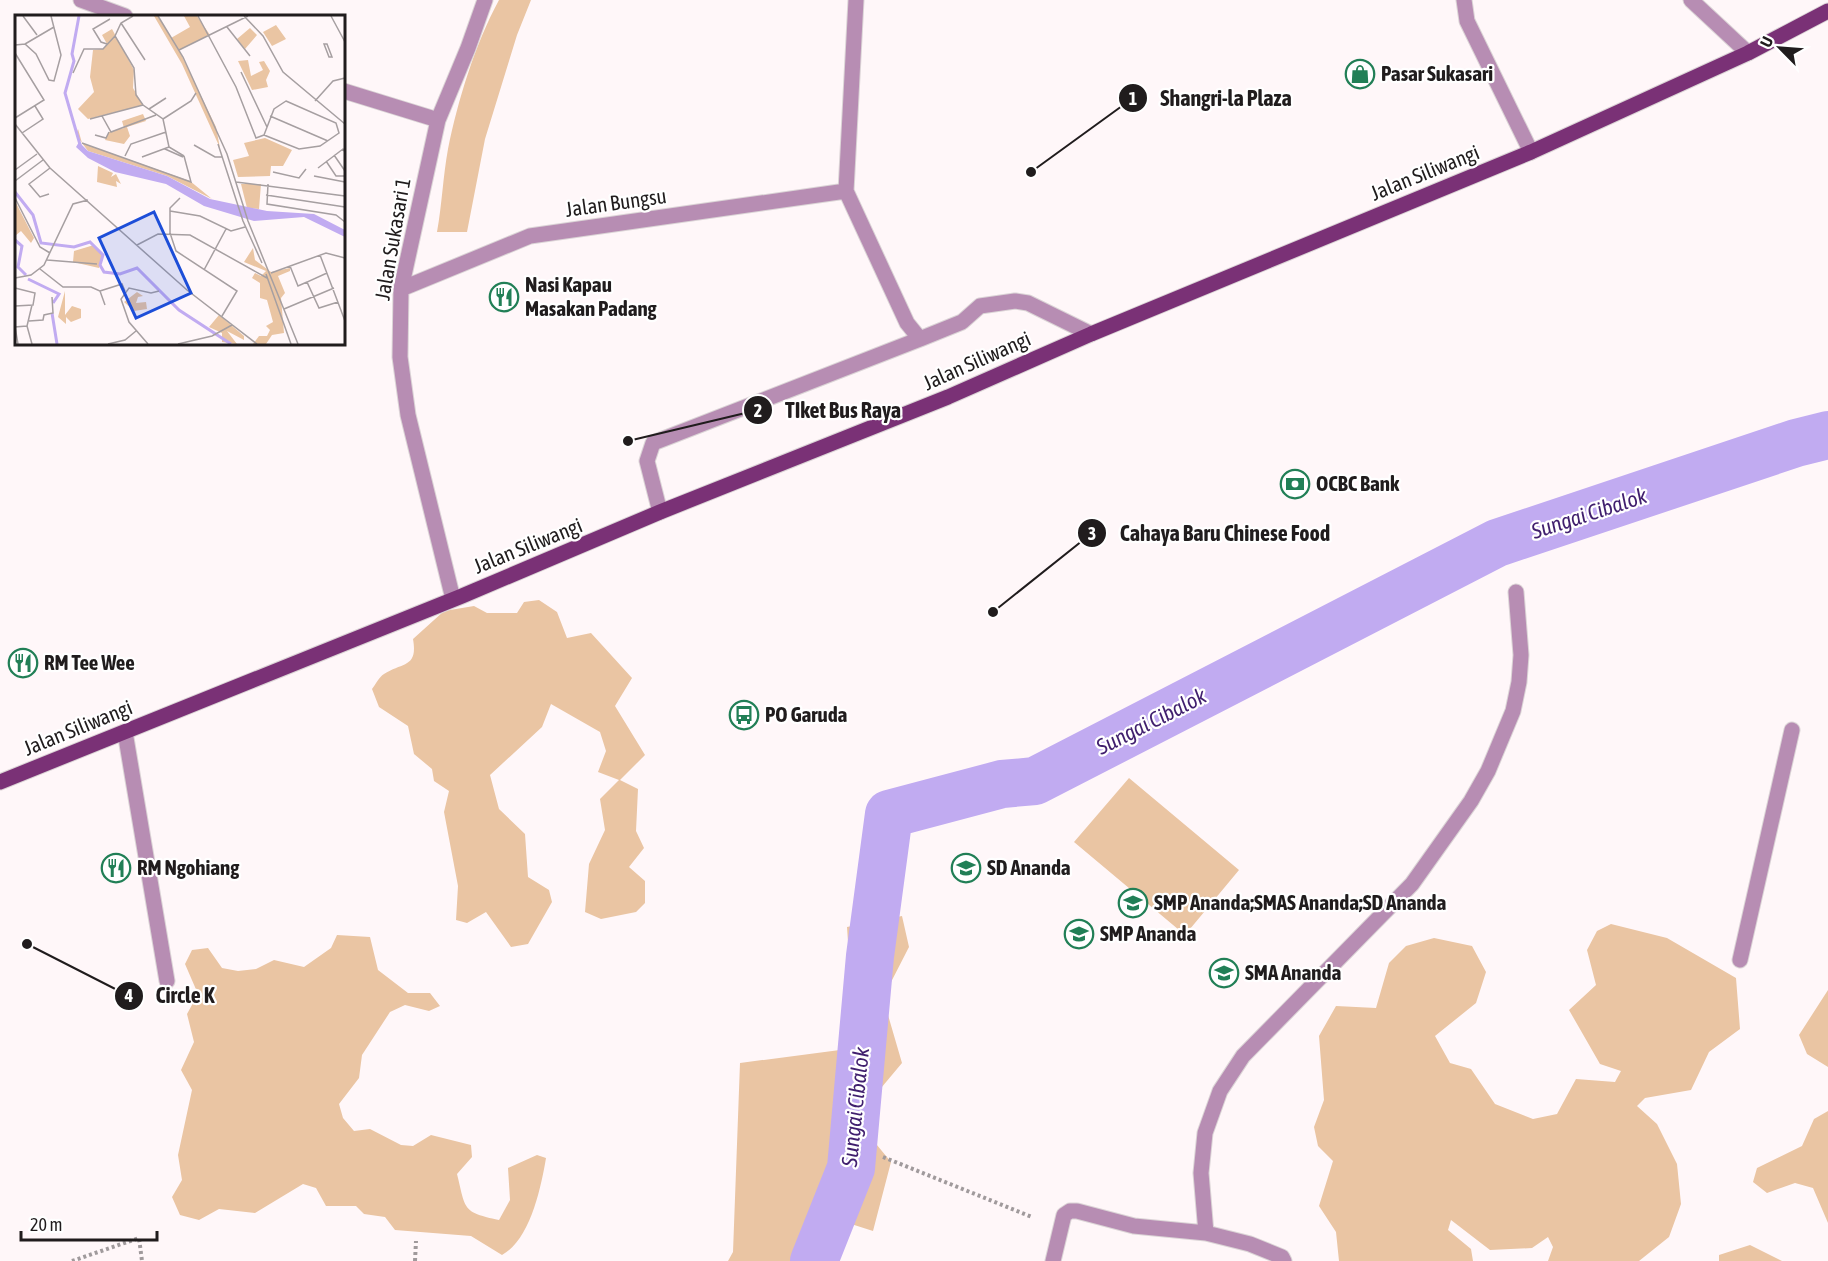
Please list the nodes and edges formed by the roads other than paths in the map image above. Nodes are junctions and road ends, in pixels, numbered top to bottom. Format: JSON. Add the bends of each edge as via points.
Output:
{"nodes":[{"id":1,"x":81,"y":0,"type":"edge"},
{"id":2,"x":485,"y":0,"type":"edge"},
{"id":3,"x":856,"y":0,"type":"edge"},
{"id":4,"x":1464,"y":0,"type":"edge"},
{"id":5,"x":1691,"y":0,"type":"edge"},
{"id":6,"x":1828,"y":11,"type":"edge"},
{"id":7,"x":122,"y":15,"type":"edge"},
{"id":8,"x":1748,"y":53,"type":"junction"},
{"id":9,"x":345,"y":91,"type":"edge"},
{"id":10,"x":438,"y":120,"type":"junction"},
{"id":11,"x":1531,"y":152,"type":"junction"},
{"id":12,"x":846,"y":191,"type":"junction"},
{"id":13,"x":401,"y":289,"type":"junction"},
{"id":14,"x":1091,"y":334,"type":"junction"},
{"id":15,"x":920,"y":339,"type":"junction"},
{"id":16,"x":660,"y":512,"type":"junction"},
{"id":17,"x":1516,"y":592,"type":"dead end"},
{"id":18,"x":453,"y":599,"type":"junction"},
{"id":19,"x":1792,"y":730,"type":"dead end"},
{"id":20,"x":125,"y":732,"type":"junction"},
{"id":21,"x":0,"y":782,"type":"edge"},
{"id":22,"x":1740,"y":960,"type":"dead end"},
{"id":23,"x":167,"y":981,"type":"dead end"},
{"id":24,"x":1206,"y":1233,"type":"junction"},
{"id":25,"x":1053,"y":1261,"type":"edge"},
{"id":26,"x":1284,"y":1261,"type":"edge"}],
"edges":[{"from":1,"to":7,"type":"street"},
{"from":2,"to":10,"type":"street","name":"Jalan Sukasari 1"},
{"from":3,"to":12,"type":"street"},
{"from":4,"to":11,"type":"street","via":[[1467,21]]},
{"from":5,"to":8,"type":"street"},
{"from":6,"to":8,"type":"main road","name":"Jalan Siliwangi"},
{"from":8,"to":11,"type":"main road","name":"Jalan Siliwangi"},
{"from":9,"to":10,"type":"street"},
{"from":10,"to":13,"type":"street","name":"Jalan Sukasari 1"},
{"from":11,"to":14,"type":"main road","name":"Jalan Siliwangi"},
{"from":12,"to":13,"type":"street","name":"Jalan Bungsu","via":[[530,236]]},
{"from":12,"to":15,"type":"street","via":[[907,323]]},
{"from":13,"to":18,"type":"street","name":"Jalan Sukasari 1","via":[[400,357],[408,415]]},
{"from":14,"to":15,"type":"street","via":[[1028,303],[1015,301],[980,306],[962,322]]},
{"from":14,"to":16,"type":"main road","name":"Jalan Siliwangi","via":[[948,398]]},
{"from":15,"to":16,"type":"street","via":[[653,443],[647,461]]},
{"from":16,"to":18,"type":"main road","name":"Jalan Siliwangi"},
{"from":17,"to":24,"type":"street","via":[[1521,655],[1518,682],[1513,711],[1488,771],[1412,884],[1244,1056],[1220,1091],[1205,1133],[1201,1173]]},
{"from":18,"to":20,"type":"main road","name":"Jalan Siliwangi"},
{"from":19,"to":22,"type":"street"},
{"from":20,"to":21,"type":"main road","name":"Jalan Siliwangi"},
{"from":20,"to":23,"type":"street"},
{"from":24,"to":25,"type":"street","via":[[1134,1226],[1070,1211],[1064,1215]]},
{"from":24,"to":26,"type":"street","via":[[1250,1244]]}]}
